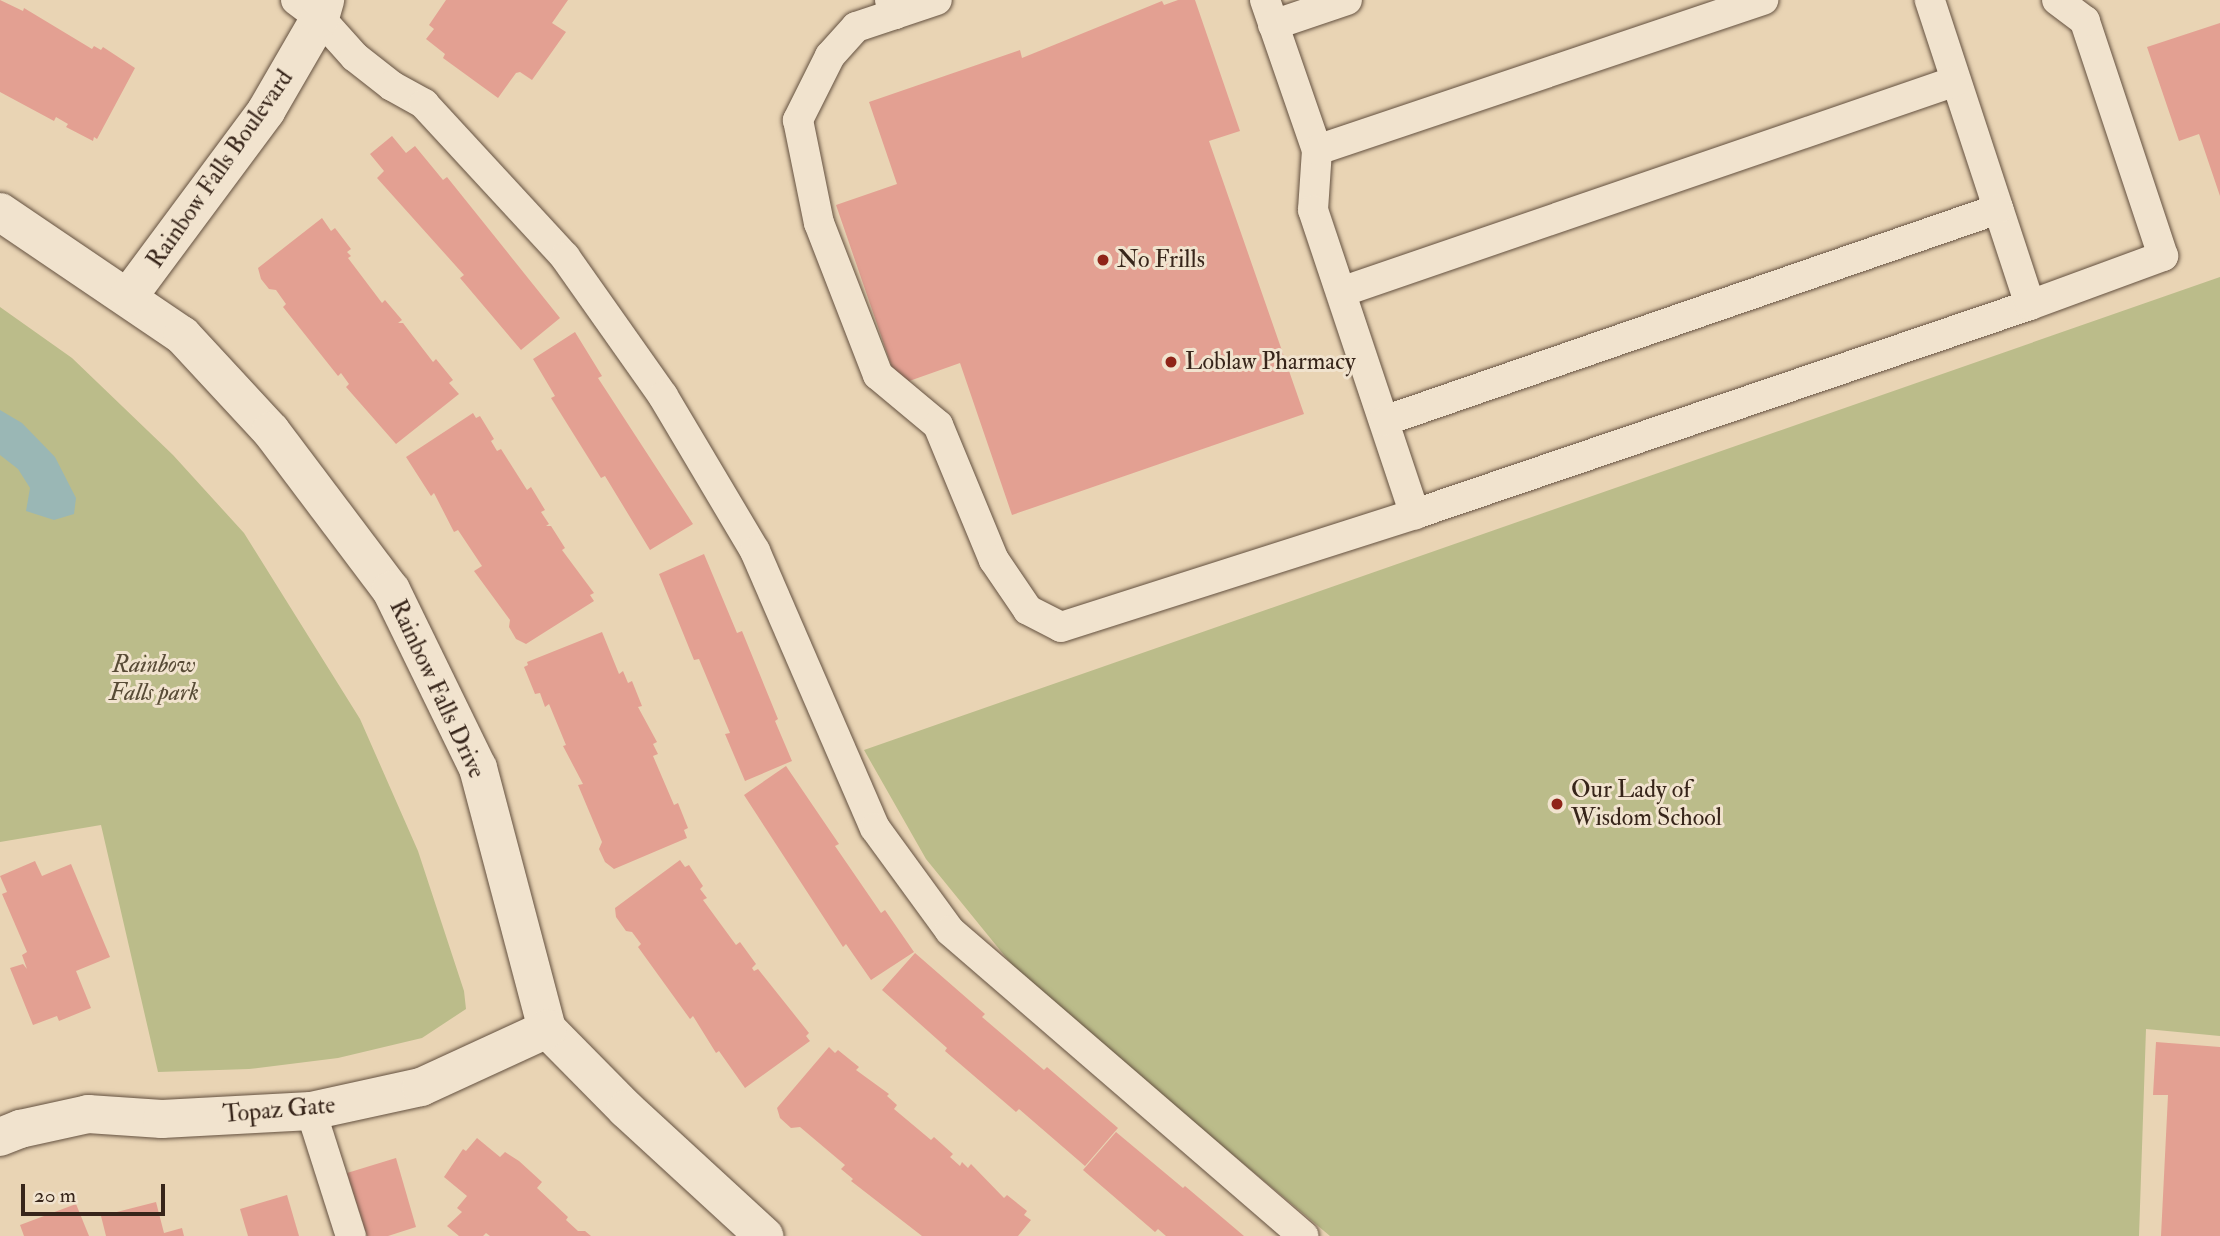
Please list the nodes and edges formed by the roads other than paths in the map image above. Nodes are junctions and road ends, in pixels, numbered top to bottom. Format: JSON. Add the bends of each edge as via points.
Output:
{"nodes":[{"id":1,"x":937,"y":0,"type":"edge"},
{"id":2,"x":1347,"y":0,"type":"edge"},
{"id":3,"x":1764,"y":0,"type":"edge"},
{"id":4,"x":1930,"y":0,"type":"edge"},
{"id":5,"x":2057,"y":0,"type":"edge"},
{"id":6,"x":314,"y":6,"type":"edge"},
{"id":7,"x":892,"y":7,"type":"edge"},
{"id":8,"x":1269,"y":12,"type":"edge"},
{"id":9,"x":1956,"y":81,"type":"junction"},
{"id":10,"x":1317,"y":150,"type":"junction"},
{"id":11,"x":1998,"y":209,"type":"junction"},
{"id":12,"x":0,"y":212,"type":"edge"},
{"id":13,"x":1341,"y":292,"type":"junction"},
{"id":14,"x":128,"y":297,"type":"junction"},
{"id":15,"x":2030,"y":305,"type":"junction"},
{"id":16,"x":1384,"y":421,"type":"junction"},
{"id":17,"x":1415,"y":514,"type":"junction"},
{"id":18,"x":547,"y":1029,"type":"junction"},
{"id":19,"x":311,"y":1111,"type":"junction"},
{"id":20,"x":0,"y":1137,"type":"edge"},
{"id":21,"x":351,"y":1236,"type":"edge"},
{"id":22,"x":764,"y":1236,"type":"edge"},
{"id":23,"x":1303,"y":1236,"type":"edge"}],
"edges":[{"from":1,"to":7,"type":"lane"},
{"from":2,"to":8,"type":"lane"},
{"from":3,"to":10,"type":"lane"},
{"from":4,"to":9,"type":"lane"},
{"from":5,"to":15,"type":"lane","via":[[2085,21],[2162,256]]},
{"from":6,"to":14,"type":"street","name":"Rainbow Falls Boulevard","via":[[265,111]]},
{"from":6,"to":23,"type":"lane","via":[[364,64],[424,104],[565,257],[663,396],[755,551],[875,828],[950,931]]},
{"from":7,"to":17,"type":"lane","via":[[856,27],[830,56],[798,120],[818,223],[878,375],[938,425],[994,560],[1028,610],[1061,627]]},
{"from":8,"to":10,"type":"lane"},
{"from":9,"to":11,"type":"lane"},
{"from":9,"to":13,"type":"lane"},
{"from":10,"to":13,"type":"lane","via":[[1313,210]]},
{"from":11,"to":15,"type":"lane"},
{"from":11,"to":16,"type":"lane"},
{"from":12,"to":14,"type":"street","name":"Rainbow Falls Drive"},
{"from":13,"to":16,"type":"lane"},
{"from":14,"to":18,"type":"street","name":"Rainbow Falls Drive","via":[[181,335],[271,431],[391,590],[478,768]]},
{"from":15,"to":17,"type":"lane"},
{"from":16,"to":17,"type":"lane"},
{"from":18,"to":19,"type":"street","name":"Topaz Gate","via":[[421,1087]]},
{"from":18,"to":22,"type":"street"},
{"from":19,"to":20,"type":"street","name":"Topaz Gate","via":[[162,1119],[88,1114]]},
{"from":19,"to":21,"type":"lane"}]}
